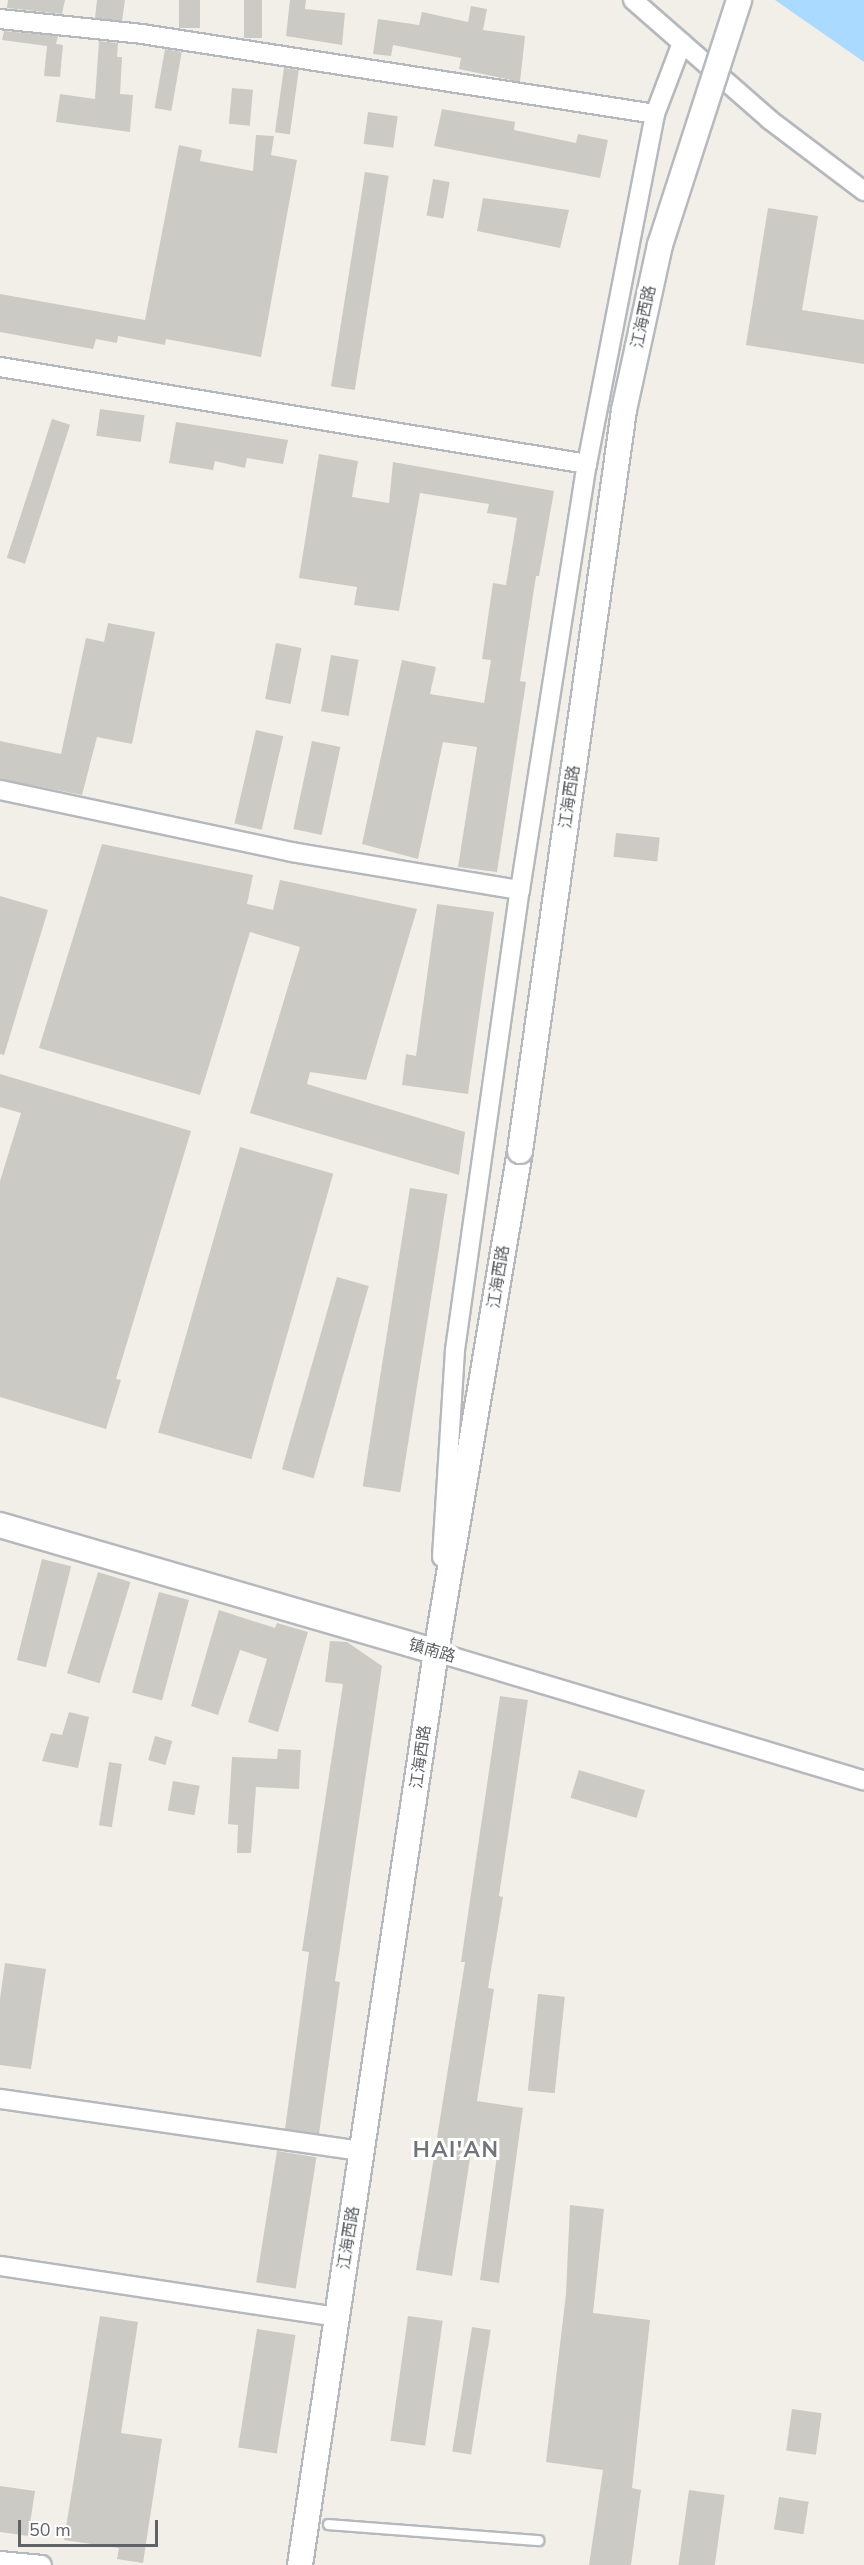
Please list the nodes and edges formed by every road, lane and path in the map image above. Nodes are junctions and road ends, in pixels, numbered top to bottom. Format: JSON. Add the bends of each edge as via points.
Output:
{"nodes":[{"id":1,"x":633,"y":0,"type":"edge"},
{"id":2,"x":739,"y":0,"type":"edge"},
{"id":3,"x":0,"y":19,"type":"edge"},
{"id":4,"x":682,"y":43,"type":"junction"},
{"id":5,"x":655,"y":114,"type":"junction"},
{"id":6,"x":864,"y":191,"type":"edge"},
{"id":7,"x":0,"y":367,"type":"edge"},
{"id":8,"x":587,"y":464,"type":"junction"},
{"id":9,"x":0,"y":790,"type":"edge"},
{"id":10,"x":520,"y":890,"type":"junction"},
{"id":11,"x":0,"y":1525,"type":"edge"},
{"id":12,"x":436,"y":1653,"type":"junction"},
{"id":13,"x":864,"y":1780,"type":"edge"},
{"id":14,"x":0,"y":2099,"type":"edge"},
{"id":15,"x":362,"y":2151,"type":"junction"},
{"id":16,"x":0,"y":2266,"type":"edge"},
{"id":17,"x":337,"y":2317,"type":"junction"},
{"id":18,"x":328,"y":2524,"type":"dead end"},
{"id":19,"x":538,"y":2540,"type":"dead end"},
{"id":20,"x":0,"y":2561,"type":"edge"},
{"id":21,"x":42,"y":2565,"type":"edge"},
{"id":22,"x":300,"y":2565,"type":"edge"}],
"edges":[{"from":1,"to":4,"type":"street"},
{"from":2,"to":12,"type":"main road","name":"江海西路","bridge":true,"via":[[660,245],[624,410],[520,1151]]},
{"from":3,"to":5,"type":"street","via":[[142,34]]},
{"from":4,"to":5,"type":"street"},
{"from":4,"to":6,"type":"street","via":[[770,120]]},
{"from":5,"to":8,"type":"street"},
{"from":7,"to":8,"type":"street"},
{"from":8,"to":10,"type":"street"},
{"from":9,"to":10,"type":"street","via":[[292,852]]},
{"from":10,"to":12,"type":"street","via":[[455,1350]]},
{"from":11,"to":12,"type":"main road","name":"镇南路"},
{"from":12,"to":13,"type":"street","name":"镇南路"},
{"from":12,"to":15,"type":"main road","name":"江海西路"},
{"from":14,"to":15,"type":"street"},
{"from":15,"to":17,"type":"main road","name":"江海西路"},
{"from":16,"to":17,"type":"street"},
{"from":17,"to":22,"type":"main road","name":"江海西路"},
{"from":18,"to":19,"type":"lane"},
{"from":20,"to":21,"type":"street"}]}
